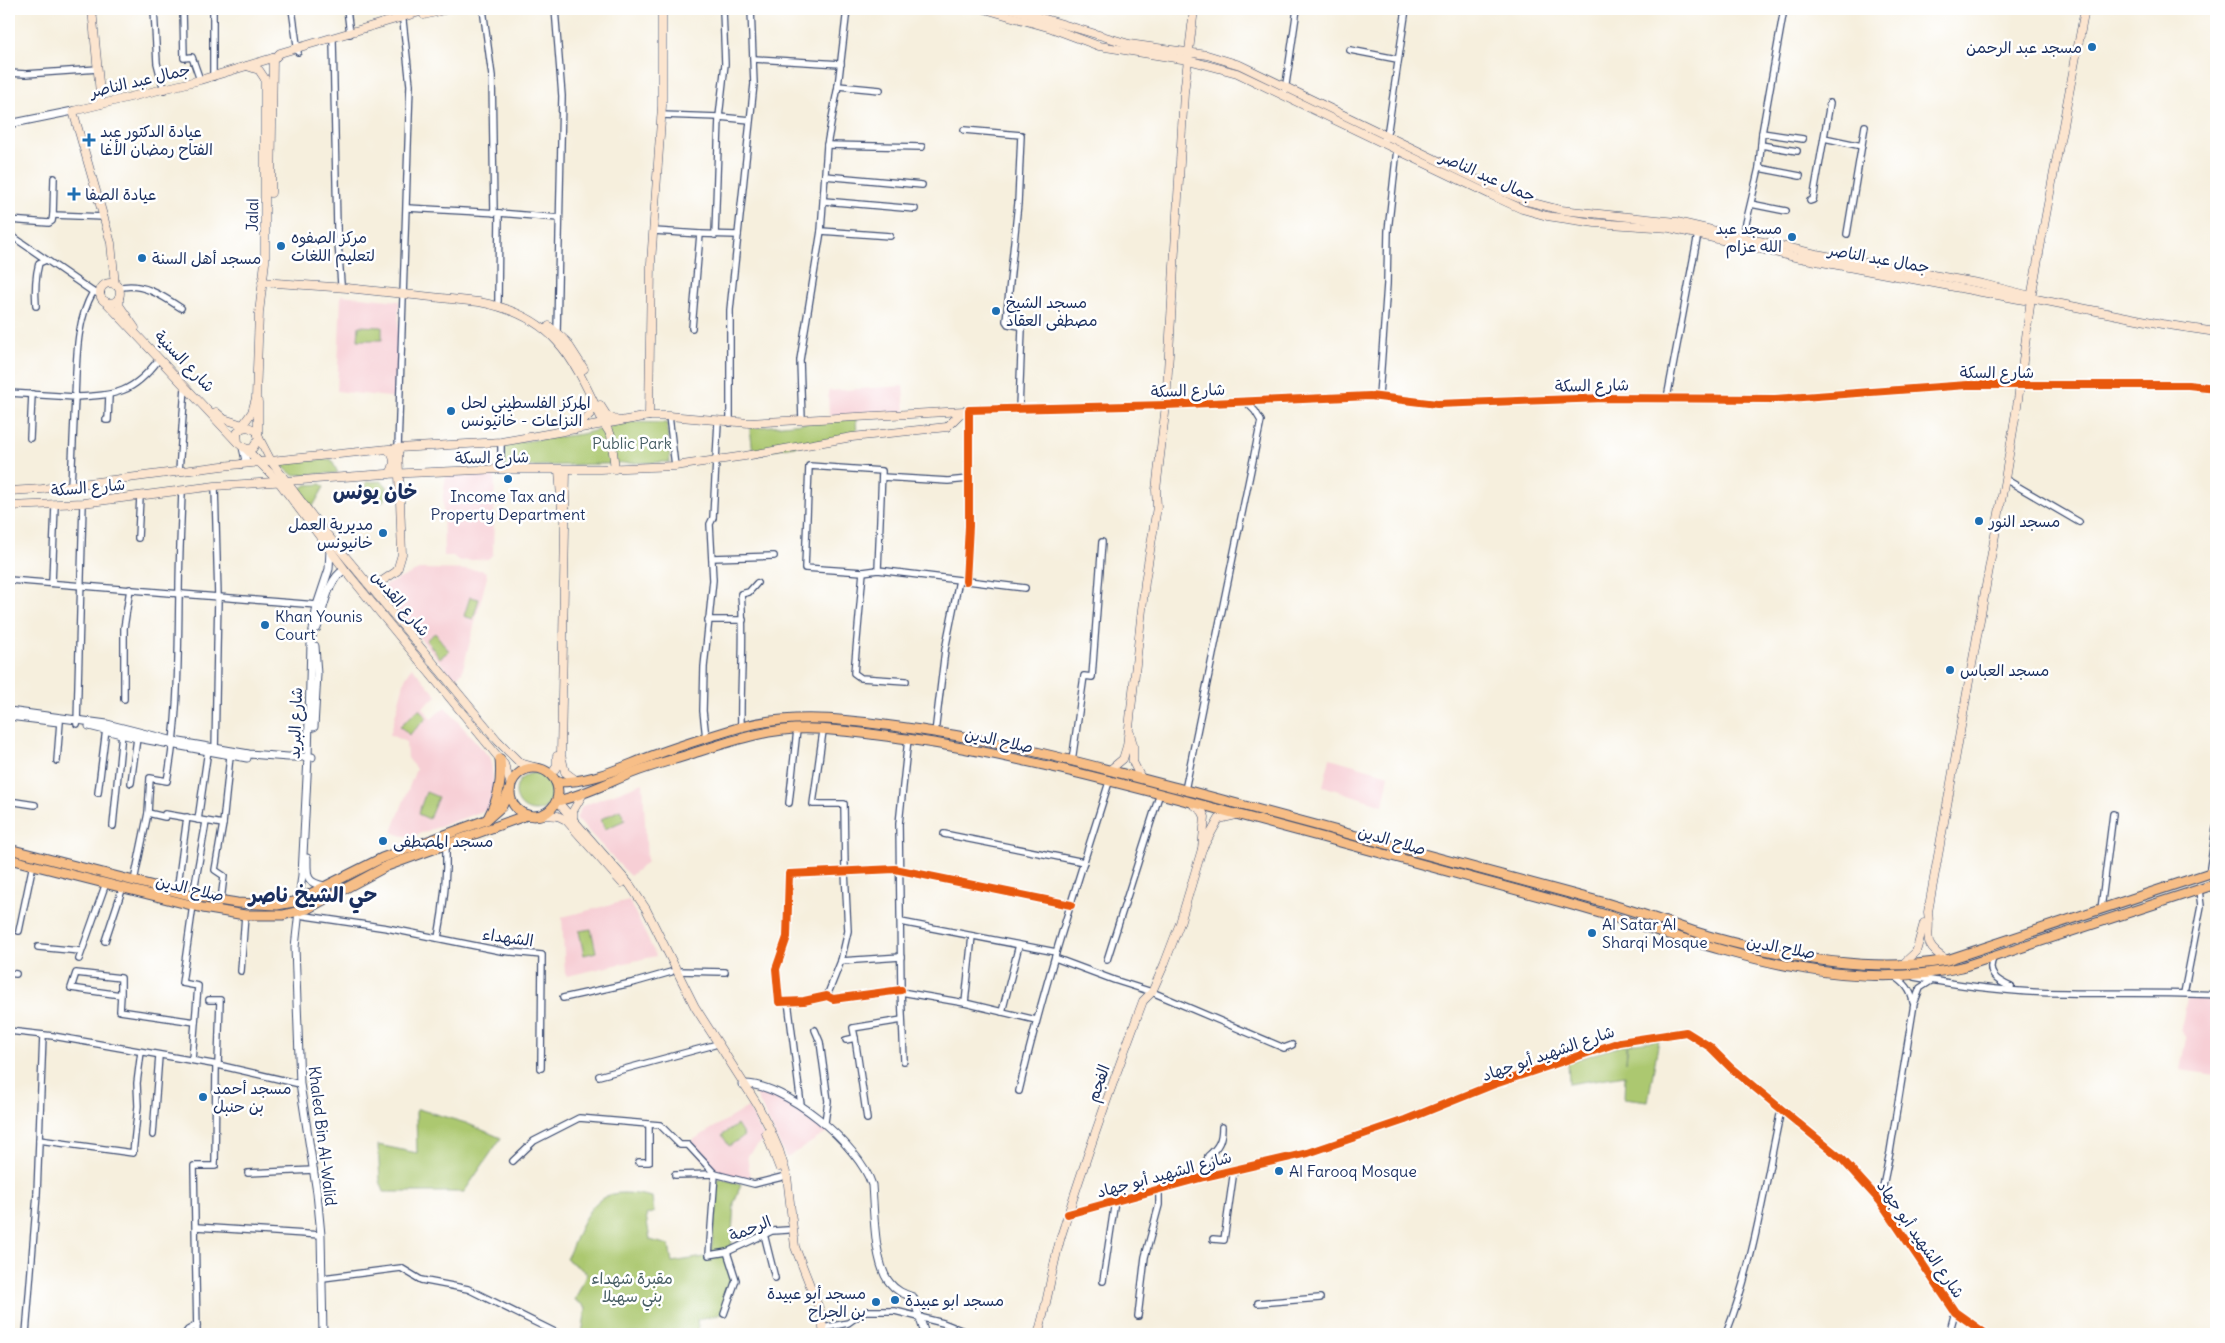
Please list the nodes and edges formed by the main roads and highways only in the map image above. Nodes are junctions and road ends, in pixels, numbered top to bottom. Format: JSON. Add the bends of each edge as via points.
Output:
{"nodes":[{"id":1,"x":92,"y":9,"type":"edge"},
{"id":2,"x":448,"y":9,"type":"edge"},
{"id":3,"x":662,"y":9,"type":"edge"},
{"id":4,"x":985,"y":9,"type":"edge"},
{"id":5,"x":1012,"y":9,"type":"edge"},
{"id":6,"x":1194,"y":9,"type":"edge"},
{"id":7,"x":2085,"y":9,"type":"edge"},
{"id":8,"x":433,"y":10,"type":"edge"},
{"id":9,"x":350,"y":32,"type":"junction"},
{"id":10,"x":298,"y":50,"type":"junction"},
{"id":11,"x":1189,"y":56,"type":"junction"},
{"id":12,"x":275,"y":57,"type":"junction"},
{"id":13,"x":247,"y":66,"type":"junction"},
{"id":14,"x":101,"y":104,"type":"junction"},
{"id":15,"x":73,"y":111,"type":"joint"},
{"id":16,"x":1384,"y":140,"type":"junction"},
{"id":17,"x":1742,"y":241,"type":"junction"},
{"id":18,"x":265,"y":280,"type":"junction"},
{"id":19,"x":117,"y":286,"type":"junction"},
{"id":20,"x":404,"y":292,"type":"junction"},
{"id":21,"x":100,"y":296,"type":"junction"},
{"id":22,"x":119,"y":297,"type":"junction"},
{"id":23,"x":2031,"y":298,"type":"junction"},
{"id":24,"x":2216,"y":332,"type":"edge"},
{"id":25,"x":591,"y":395,"type":"junction"},
{"id":26,"x":648,"y":416,"type":"junction"},
{"id":27,"x":620,"y":421,"type":"junction"},
{"id":28,"x":604,"y":424,"type":"junction"},
{"id":29,"x":243,"y":427,"type":"junction"},
{"id":30,"x":572,"y":430,"type":"junction"},
{"id":31,"x":258,"y":437,"type":"junction"},
{"id":32,"x":242,"y":447,"type":"junction"},
{"id":33,"x":398,"y":448,"type":"junction"},
{"id":34,"x":388,"y":450,"type":"junction"},
{"id":35,"x":271,"y":461,"type":"junction"},
{"id":36,"x":260,"y":462,"type":"junction"},
{"id":37,"x":614,"y":469,"type":"junction"},
{"id":38,"x":562,"y":470,"type":"junction"},
{"id":39,"x":389,"y":474,"type":"junction"},
{"id":40,"x":399,"y":474,"type":"junction"},
{"id":41,"x":283,"y":482,"type":"junction"},
{"id":42,"x":9,"y":491,"type":"edge"},
{"id":43,"x":9,"y":506,"type":"edge"},
{"id":44,"x":380,"y":598,"type":"junction"},
{"id":45,"x":1129,"y":731,"type":"junction"},
{"id":46,"x":988,"y":741,"type":"junction"},
{"id":47,"x":1020,"y":749,"type":"junction"},
{"id":48,"x":984,"y":751,"type":"junction"},
{"id":49,"x":500,"y":759,"type":"junction"},
{"id":50,"x":1019,"y":759,"type":"junction"},
{"id":51,"x":538,"y":768,"type":"junction"},
{"id":52,"x":1112,"y":769,"type":"junction"},
{"id":53,"x":554,"y":778,"type":"junction"},
{"id":54,"x":1141,"y":778,"type":"junction"},
{"id":55,"x":577,"y":782,"type":"junction"},
{"id":56,"x":510,"y":787,"type":"junction"},
{"id":57,"x":584,"y":792,"type":"junction"},
{"id":58,"x":557,"y":801,"type":"junction"},
{"id":59,"x":1191,"y":802,"type":"junction"},
{"id":60,"x":544,"y":814,"type":"junction"},
{"id":61,"x":527,"y":815,"type":"junction"},
{"id":62,"x":1238,"y":815,"type":"junction"},
{"id":63,"x":488,"y":818,"type":"junction"},
{"id":64,"x":573,"y":820,"type":"junction"},
{"id":65,"x":430,"y":840,"type":"junction"},
{"id":66,"x":9,"y":849,"type":"edge"},
{"id":67,"x":1202,"y":849,"type":"junction"},
{"id":68,"x":434,"y":850,"type":"junction"},
{"id":69,"x":1416,"y":857,"type":"junction"},
{"id":70,"x":9,"y":859,"type":"edge"},
{"id":71,"x":2213,"y":873,"type":"edge"},
{"id":72,"x":127,"y":883,"type":"junction"},
{"id":73,"x":2216,"y":884,"type":"edge"},
{"id":74,"x":193,"y":900,"type":"junction"},
{"id":75,"x":1928,"y":912,"type":"junction"},
{"id":76,"x":1737,"y":943,"type":"junction"},
{"id":77,"x":1772,"y":952,"type":"junction"},
{"id":78,"x":1731,"y":953,"type":"junction"},
{"id":79,"x":1947,"y":960,"type":"junction"},
{"id":80,"x":1767,"y":962,"type":"junction"},
{"id":81,"x":1902,"y":965,"type":"junction"},
{"id":82,"x":674,"y":972,"type":"junction"},
{"id":83,"x":823,"y":1332,"type":"edge"},
{"id":84,"x":1038,"y":1334,"type":"edge"}],
"edges":[{"from":1,"to":14,"type":"main road"},
{"from":2,"to":8,"type":"main road","name":"جمال عبد الناصر"},
{"from":3,"to":26,"type":"main road","via":[[661,115]]},
{"from":4,"to":11,"type":"main road","name":"جمال عبد الناصر","via":[[1052,28],[1099,46]]},
{"from":5,"to":11,"type":"main road","name":"جمال عبد الناصر","via":[[1144,47]]},
{"from":6,"to":11,"type":"main road"},
{"from":7,"to":23,"type":"main road"},
{"from":8,"to":9,"type":"main road","name":"جمال عبد الناصر"},
{"from":8,"to":9,"type":"main road","name":"جمال عبد الناصر","via":[[402,21]]},
{"from":9,"to":10,"type":"main road","name":"جمال عبد الناصر"},
{"from":9,"to":10,"type":"main road","name":"جمال عبد الناصر"},
{"from":10,"to":12,"type":"main road","name":"جمال عبد الناصر","via":[[281,58]]},
{"from":11,"to":16,"type":"main road","name":"جمال عبد الناصر","via":[[1237,73]]},
{"from":11,"to":16,"type":"main road","name":"جمال عبد الناصر","via":[[1240,65],[1286,86]]},
{"from":11,"to":45,"type":"main road","via":[[1157,508]]},
{"from":12,"to":13,"type":"main road","name":"جمال عبد الناصر"},
{"from":12,"to":18,"type":"main road","name":"Jalal"},
{"from":13,"to":14,"type":"main road","name":"جمال عبد الناصر"},
{"from":13,"to":18,"type":"main road","name":"Jalal","via":[[259,70],[265,79]]},
{"from":14,"to":15,"type":"main road","name":"جمال عبد الناصر"},
{"from":15,"to":19,"type":"main road","name":"شارع السنية","via":[[111,243]]},
{"from":16,"to":17,"type":"main road","name":"جمال عبد الناصر","via":[[1544,206],[1584,214],[1677,222]]},
{"from":16,"to":17,"type":"main road","name":"جمال عبد الناصر","via":[[1396,149],[1522,209],[1595,223],[1670,228]]},
{"from":17,"to":23,"type":"main road","name":"جمال عبد الناصر","via":[[1796,257],[2024,300]]},
{"from":18,"to":20,"type":"main road"},
{"from":18,"to":20,"type":"main road","via":[[342,284]]},
{"from":18,"to":29,"type":"main road","name":"Jalal","via":[[256,398]]},
{"from":18,"to":31,"type":"main road","name":"Jalal"},
{"from":19,"to":21,"type":"main road","via":[[106,284]]},
{"from":19,"to":22,"type":"main road","name":"شارع السنية"},
{"from":20,"to":25,"type":"main road","via":[[488,303],[524,316],[559,341],[579,369]]},
{"from":20,"to":27,"type":"main road","via":[[498,301],[528,314],[557,332],[579,360],[604,413]]},
{"from":21,"to":22,"type":"main road","via":[[114,302]]},
{"from":21,"to":32,"type":"main road","name":"شارع السنية"},
{"from":22,"to":29,"type":"main road","name":"شارع السنية","via":[[122,310],[137,331],[175,371],[220,417]]},
{"from":23,"to":24,"type":"main road","name":"جمال عبد الناصر"},
{"from":23,"to":75,"type":"main road","via":[[2005,479]]},
{"from":25,"to":28,"type":"main road"},
{"from":25,"to":30,"type":"main road","via":[[590,414]]},
{"from":26,"to":27,"type":"main road","name":"شارع السكة"},
{"from":26,"to":37,"type":"main road","name":"شارع السكة","via":[[730,423],[969,410],[947,427],[852,437],[676,466]]},
{"from":27,"to":28,"type":"main road","name":"شارع السكة"},
{"from":28,"to":30,"type":"main road","name":"شارع السكة"},
{"from":28,"to":37,"type":"main road","via":[[611,436]]},
{"from":29,"to":31,"type":"main road","via":[[254,429]]},
{"from":29,"to":32,"type":"main road","via":[[236,436]]},
{"from":30,"to":33,"type":"main road","name":"شارع السكة","via":[[501,442]]},
{"from":31,"to":32,"type":"main road","via":[[253,448]]},
{"from":31,"to":35,"type":"main road","name":"شارع القدس"},
{"from":32,"to":36,"type":"main road","name":"شارع القدس"},
{"from":33,"to":34,"type":"main road","name":"شارع السكة"},
{"from":33,"to":40,"type":"main road"},
{"from":34,"to":35,"type":"main road","name":"شارع السكة"},
{"from":34,"to":39,"type":"main road","via":[[394,462]]},
{"from":35,"to":36,"type":"main road","name":"شارع السكة"},
{"from":35,"to":41,"type":"main road","name":"شارع القدس"},
{"from":36,"to":41,"type":"main road","name":"شارع القدس"},
{"from":36,"to":42,"type":"main road","name":"شارع السكة"},
{"from":37,"to":38,"type":"main road","name":"شارع السكة"},
{"from":38,"to":40,"type":"main road","name":"شارع السكة"},
{"from":38,"to":53,"type":"main road","via":[[559,720]]},
{"from":38,"to":55,"type":"main road","via":[[561,754],[565,772]]},
{"from":39,"to":40,"type":"main road","name":"شارع السكة"},
{"from":39,"to":41,"type":"main road","name":"شارع السكة"},
{"from":40,"to":44,"type":"main road","via":[[402,554],[397,571],[379,583]]},
{"from":41,"to":43,"type":"main road","name":"شارع السكة","via":[[216,486],[83,503]]},
{"from":41,"to":44,"type":"main road","name":"شارع القدس"},
{"from":41,"to":49,"type":"main road","name":"شارع القدس","via":[[345,570]]},
{"from":44,"to":51,"type":"main road","name":"شارع القدس","via":[[508,752],[520,763]]},
{"from":45,"to":52,"type":"main road","via":[[1123,759]]},
{"from":45,"to":54,"type":"main road","via":[[1134,745],[1133,762]]},
{"from":46,"to":47,"type":"highway","name":"صلاح الدين"},
{"from":46,"to":48,"type":"highway","via":[[983,744]]},
{"from":46,"to":55,"type":"highway","name":"صلاح الدين","via":[[816,719],[782,720],[692,741]]},
{"from":47,"to":50,"type":"highway","via":[[1023,753]]},
{"from":47,"to":52,"type":"highway","name":"صلاح الدين"},
{"from":48,"to":50,"type":"highway","name":"صلاح الدين"},
{"from":48,"to":57,"type":"highway","name":"صلاح الدين","via":[[816,729],[768,732],[735,739]]},
{"from":49,"to":56,"type":"main road","name":"شارع القدس","via":[[508,772]]},
{"from":49,"to":63,"type":"highway","via":[[501,785]]},
{"from":50,"to":59,"type":"highway","name":"صلاح الدين"},
{"from":51,"to":53,"type":"highway"},
{"from":51,"to":56,"type":"highway","via":[[516,775]]},
{"from":52,"to":54,"type":"highway","name":"صلاح الدين"},
{"from":53,"to":55,"type":"highway","name":"صلاح الدين"},
{"from":53,"to":58,"type":"highway"},
{"from":54,"to":69,"type":"highway","name":"صلاح الدين"},
{"from":56,"to":61,"type":"highway","via":[[514,806]]},
{"from":56,"to":63,"type":"highway","name":"صلاح الدين","via":[[502,806]]},
{"from":57,"to":58,"type":"highway","name":"صلاح الدين"},
{"from":57,"to":64,"type":"main road","via":[[573,811]]},
{"from":58,"to":60,"type":"highway"},
{"from":58,"to":64,"type":"main road"},
{"from":59,"to":62,"type":"highway","name":"صلاح الدين"},
{"from":59,"to":67,"type":"main road","via":[[1206,817]]},
{"from":60,"to":61,"type":"highway"},
{"from":60,"to":82,"type":"main road","via":[[566,820],[631,893]]},
{"from":61,"to":68,"type":"highway","name":"صلاح الدين"},
{"from":62,"to":67,"type":"main road","via":[[1219,819]]},
{"from":62,"to":69,"type":"highway","name":"صلاح الدين"},
{"from":63,"to":65,"type":"highway","name":"صلاح الدين"},
{"from":64,"to":82,"type":"main road","via":[[630,885],[646,909]]},
{"from":65,"to":68,"type":"highway"},
{"from":65,"to":74,"type":"highway","name":"صلاح الدين","via":[[366,864],[299,900],[277,905]]},
{"from":66,"to":72,"type":"highway","name":"صلاح الدين"},
{"from":67,"to":84,"type":"main road","name":"الفجم","via":[[1180,923],[1152,992],[1143,1001],[1085,1157],[1063,1228]]},
{"from":68,"to":74,"type":"highway","name":"صلاح الدين","via":[[377,870],[299,913],[245,914]]},
{"from":69,"to":76,"type":"highway","name":"صلاح الدين","via":[[1615,906]]},
{"from":69,"to":78,"type":"highway","name":"صلاح الدين"},
{"from":70,"to":72,"type":"highway","name":"صلاح الدين","via":[[106,883]]},
{"from":71,"to":79,"type":"highway","name":"صلاح الدين"},
{"from":72,"to":74,"type":"highway","name":"صلاح الدين"},
{"from":72,"to":74,"type":"highway","name":"صلاح الدين","via":[[177,892]]},
{"from":73,"to":80,"type":"highway","name":"صلاح الدين","via":[[1948,970],[1894,976]]},
{"from":75,"to":79,"type":"main road","via":[[1929,945]]},
{"from":75,"to":81,"type":"main road","via":[[1916,952]]},
{"from":76,"to":77,"type":"highway","name":"صلاح الدين"},
{"from":76,"to":78,"type":"highway","via":[[1738,950]]},
{"from":77,"to":80,"type":"highway","via":[[1766,956]]},
{"from":77,"to":81,"type":"highway","name":"صلاح الدين","via":[[1826,960]]},
{"from":78,"to":80,"type":"highway","name":"صلاح الدين"},
{"from":79,"to":81,"type":"highway","name":"صلاح الدين"},
{"from":82,"to":83,"type":"main road","via":[[714,1045],[751,1102],[769,1139],[782,1177],[788,1230],[796,1263]]},
{"from":82,"to":83,"type":"main road","via":[[757,1104],[779,1150],[786,1176],[795,1247],[820,1311]]}]}
